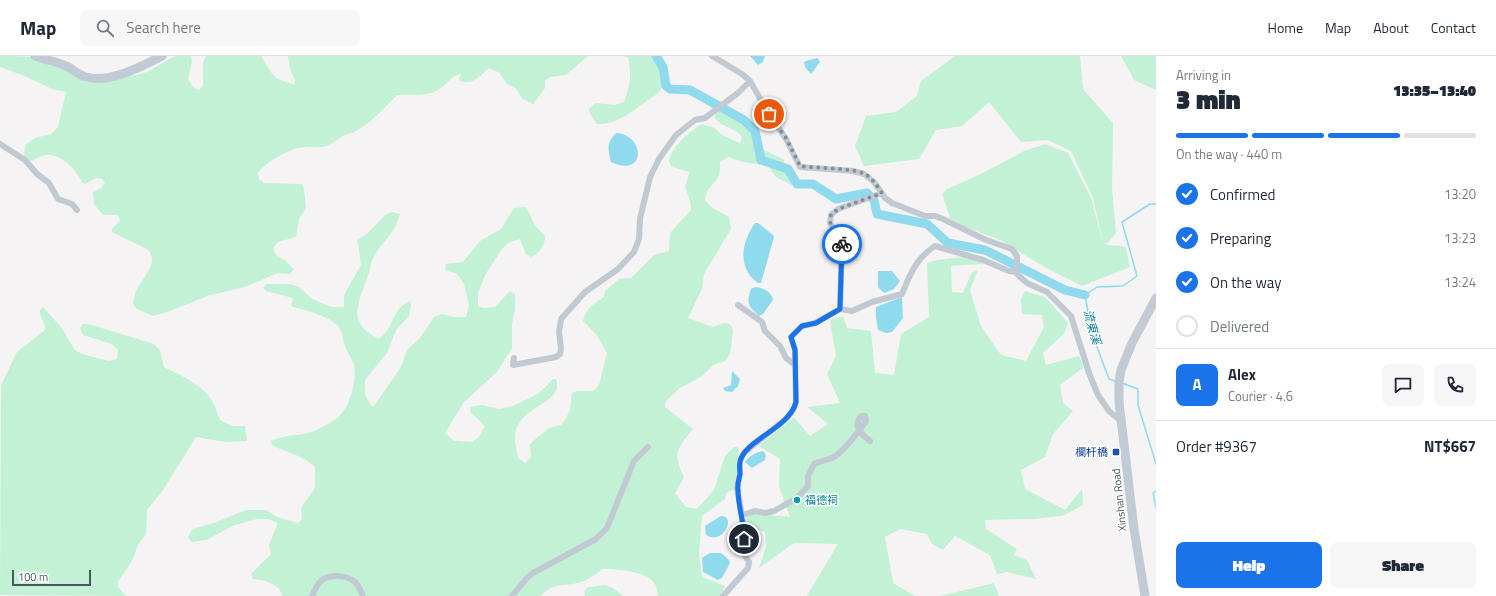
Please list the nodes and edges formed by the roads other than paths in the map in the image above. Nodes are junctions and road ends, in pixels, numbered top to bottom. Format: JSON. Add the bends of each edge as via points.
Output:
{"nodes":[{"id":1,"x":35,"y":56,"type":"edge"},
{"id":2,"x":162,"y":56,"type":"edge"},
{"id":3,"x":712,"y":56,"type":"edge"},
{"id":4,"x":750,"y":81,"type":"junction"},
{"id":5,"x":0,"y":144,"type":"edge"},
{"id":6,"x":882,"y":193,"type":"junction"},
{"id":7,"x":77,"y":210,"type":"dead end"},
{"id":8,"x":1016,"y":272,"type":"junction"},
{"id":9,"x":1156,"y":298,"type":"edge"},
{"id":10,"x":738,"y":305,"type":"dead end"},
{"id":11,"x":840,"y":309,"type":"junction"},
{"id":12,"x":514,"y":358,"type":"dead end"},
{"id":13,"x":794,"y":364,"type":"junction"},
{"id":14,"x":1121,"y":421,"type":"junction"},
{"id":15,"x":870,"y":441,"type":"dead end"},
{"id":16,"x":648,"y":448,"type":"dead end"},
{"id":17,"x":742,"y":515,"type":"junction"},
{"id":18,"x":312,"y":596,"type":"edge"},
{"id":19,"x":363,"y":596,"type":"edge"},
{"id":20,"x":512,"y":596,"type":"edge"},
{"id":21,"x":723,"y":596,"type":"edge"},
{"id":22,"x":1145,"y":596,"type":"edge"}],
"edges":[{"from":1,"to":2,"type":"street","via":[[65,65],[85,77],[95,78],[126,72]]},
{"from":3,"to":4,"type":"street"},
{"from":4,"to":6,"type":"street","via":[[786,138],[800,166],[864,174]]},
{"from":4,"to":12,"type":"street","via":[[705,118],[695,120],[676,135],[659,159],[650,176],[640,219],[640,239],[634,252],[618,269],[585,292],[561,319],[560,354],[556,357],[513,365]]},
{"from":5,"to":7,"type":"street","via":[[25,160],[49,183],[58,200],[72,204]]},
{"from":6,"to":8,"type":"street","via":[[892,203],[924,216],[943,219],[986,240],[1012,249],[1017,256]]},
{"from":6,"to":11,"type":"street","via":[[838,209],[831,215],[830,222],[842,242]]},
{"from":8,"to":11,"type":"street","via":[[935,246],[926,252],[910,274],[902,294],[872,302],[852,311]]},
{"from":8,"to":14,"type":"street","via":[[1027,283],[1046,292],[1070,316],[1098,395],[1109,411]]},
{"from":9,"to":14,"type":"street","name":"Xinshan Road","via":[[1121,370]]},
{"from":10,"to":13,"type":"street","via":[[762,322],[765,331],[780,346],[786,358]]},
{"from":11,"to":13,"type":"street","via":[[816,323],[802,326],[791,337],[795,350]]},
{"from":13,"to":17,"type":"street","via":[[794,409],[787,418],[744,453],[740,461],[737,488]]},
{"from":14,"to":22,"type":"street","name":"Xinshan Road"},
{"from":15,"to":17,"type":"street","via":[[859,432],[833,457],[814,464],[808,476],[808,486],[797,498],[774,511],[755,511]]},
{"from":16,"to":20,"type":"street","via":[[634,461],[607,528],[596,539],[526,578]]},
{"from":17,"to":21,"type":"street","via":[[744,539],[741,546],[749,562],[748,568]]},
{"from":18,"to":19,"type":"street","via":[[323,580],[333,576],[345,576],[355,582]]}]}
